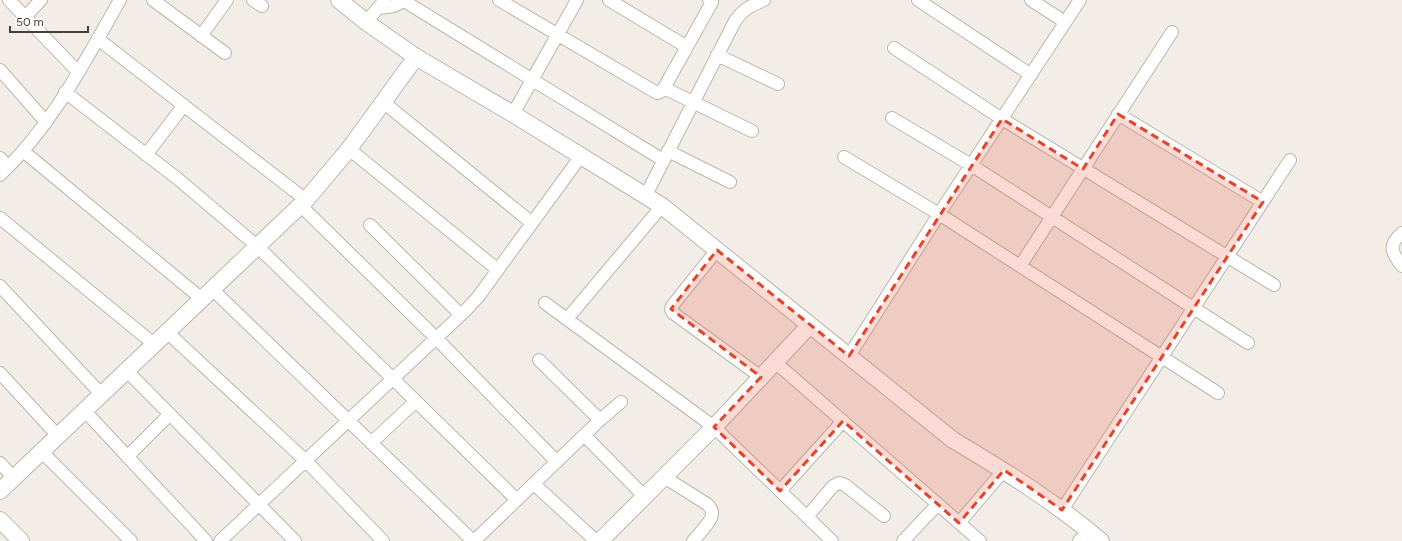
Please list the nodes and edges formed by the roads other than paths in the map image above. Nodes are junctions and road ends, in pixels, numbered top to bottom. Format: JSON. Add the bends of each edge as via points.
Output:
{"nodes":[{"id":1,"x":8,"y":0,"type":"edge"},
{"id":2,"x":41,"y":0,"type":"edge"},
{"id":3,"x":120,"y":0,"type":"edge"},
{"id":4,"x":154,"y":0,"type":"edge"},
{"id":5,"x":227,"y":0,"type":"edge"},
{"id":6,"x":339,"y":0,"type":"edge"},
{"id":7,"x":404,"y":0,"type":"edge"},
{"id":8,"x":498,"y":0,"type":"edge"},
{"id":9,"x":577,"y":0,"type":"edge"},
{"id":10,"x":609,"y":0,"type":"edge"},
{"id":11,"x":709,"y":0,"type":"edge"},
{"id":12,"x":764,"y":0,"type":"edge"},
{"id":13,"x":918,"y":0,"type":"edge"},
{"id":14,"x":1031,"y":0,"type":"edge"},
{"id":15,"x":1080,"y":0,"type":"edge"},
{"id":16,"x":382,"y":4,"type":"edge"},
{"id":17,"x":25,"y":17,"type":"junction"},
{"id":18,"x":366,"y":22,"type":"junction"},
{"id":19,"x":1065,"y":22,"type":"junction"},
{"id":20,"x":1172,"y":32,"type":"dead end"},
{"id":21,"x":557,"y":35,"type":"junction"},
{"id":22,"x":201,"y":36,"type":"junction"},
{"id":23,"x":98,"y":39,"type":"junction"},
{"id":24,"x":687,"y":47,"type":"junction"},
{"id":25,"x":894,"y":48,"type":"dead end"},
{"id":26,"x":225,"y":54,"type":"dead end"},
{"id":27,"x":717,"y":55,"type":"junction"},
{"id":28,"x":416,"y":57,"type":"junction"},
{"id":29,"x":0,"y":70,"type":"edge"},
{"id":30,"x":78,"y":72,"type":"junction"},
{"id":31,"x":1031,"y":75,"type":"junction"},
{"id":32,"x":532,"y":80,"type":"junction"},
{"id":33,"x":778,"y":84,"type":"dead end"},
{"id":34,"x":664,"y":88,"type":"junction"},
{"id":35,"x":65,"y":92,"type":"junction"},
{"id":36,"x":383,"y":102,"type":"junction"},
{"id":37,"x":693,"y":102,"type":"junction"},
{"id":38,"x":184,"y":105,"type":"junction"},
{"id":39,"x":513,"y":114,"type":"junction"},
{"id":40,"x":1118,"y":114,"type":"junction"},
{"id":41,"x":892,"y":118,"type":"dead end"},
{"id":42,"x":1002,"y":119,"type":"junction"},
{"id":43,"x":46,"y":122,"type":"junction"},
{"id":44,"x":752,"y":131,"type":"dead end"},
{"id":45,"x":349,"y":149,"type":"junction"},
{"id":46,"x":23,"y":151,"type":"junction"},
{"id":47,"x":146,"y":155,"type":"junction"},
{"id":48,"x":581,"y":156,"type":"junction"},
{"id":49,"x":666,"y":156,"type":"junction"},
{"id":50,"x":844,"y":157,"type":"dead end"},
{"id":51,"x":0,"y":158,"type":"edge"},
{"id":52,"x":1290,"y":160,"type":"dead end"},
{"id":53,"x":971,"y":165,"type":"junction"},
{"id":54,"x":1083,"y":169,"type":"junction"},
{"id":55,"x":4,"y":171,"type":"edge"},
{"id":56,"x":730,"y":182,"type":"dead end"},
{"id":57,"x":646,"y":195,"type":"junction"},
{"id":58,"x":1263,"y":202,"type":"junction"},
{"id":59,"x":303,"y":203,"type":"junction"},
{"id":60,"x":662,"y":206,"type":"junction"},
{"id":61,"x":939,"y":214,"type":"junction"},
{"id":62,"x":1051,"y":217,"type":"junction"},
{"id":63,"x":0,"y":218,"type":"edge"},
{"id":64,"x":532,"y":223,"type":"junction"},
{"id":65,"x":370,"y":225,"type":"dead end"},
{"id":66,"x":1402,"y":233,"type":"edge"},
{"id":67,"x":257,"y":246,"type":"junction"},
{"id":68,"x":717,"y":250,"type":"junction"},
{"id":69,"x":1227,"y":257,"type":"junction"},
{"id":70,"x":1020,"y":266,"type":"junction"},
{"id":71,"x":1402,"y":266,"type":"edge"},
{"id":72,"x":498,"y":270,"type":"junction"},
{"id":73,"x":1274,"y":285,"type":"dead end"},
{"id":74,"x":0,"y":286,"type":"edge"},
{"id":75,"x":207,"y":294,"type":"junction"},
{"id":76,"x":545,"y":303,"type":"dead end"},
{"id":77,"x":1193,"y":309,"type":"junction"},
{"id":78,"x":461,"y":316,"type":"junction"},
{"id":79,"x":567,"y":319,"type":"junction"},
{"id":80,"x":810,"y":325,"type":"junction"},
{"id":81,"x":167,"y":332,"type":"junction"},
{"id":82,"x":436,"y":338,"type":"junction"},
{"id":83,"x":1248,"y":343,"type":"dead end"},
{"id":84,"x":154,"y":344,"type":"junction"},
{"id":85,"x":849,"y":356,"type":"junction"},
{"id":86,"x":1162,"y":357,"type":"junction"},
{"id":87,"x":539,"y":360,"type":"dead end"},
{"id":88,"x":775,"y":362,"type":"junction"},
{"id":89,"x":127,"y":371,"type":"junction"},
{"id":90,"x":0,"y":373,"type":"edge"},
{"id":91,"x":761,"y":377,"type":"junction"},
{"id":92,"x":393,"y":378,"type":"junction"},
{"id":93,"x":1218,"y":393,"type":"dead end"},
{"id":94,"x":102,"y":395,"type":"junction"},
{"id":95,"x":416,"y":401,"type":"junction"},
{"id":96,"x":621,"y":402,"type":"dead end"},
{"id":97,"x":84,"y":411,"type":"junction"},
{"id":98,"x":170,"y":414,"type":"junction"},
{"id":99,"x":600,"y":420,"type":"junction"},
{"id":100,"x":348,"y":421,"type":"junction"},
{"id":101,"x":843,"y":422,"type":"junction"},
{"id":102,"x":714,"y":427,"type":"junction"},
{"id":103,"x":584,"y":435,"type":"junction"},
{"id":104,"x":58,"y":436,"type":"junction"},
{"id":105,"x":371,"y":443,"type":"junction"},
{"id":106,"x":42,"y":452,"type":"junction"},
{"id":107,"x":127,"y":457,"type":"junction"},
{"id":108,"x":306,"y":461,"type":"junction"},
{"id":109,"x":557,"y":462,"type":"junction"},
{"id":110,"x":0,"y":463,"type":"edge"},
{"id":111,"x":1004,"y":470,"type":"junction"},
{"id":112,"x":664,"y":477,"type":"junction"},
{"id":113,"x":14,"y":478,"type":"junction"},
{"id":114,"x":534,"y":484,"type":"junction"},
{"id":115,"x":0,"y":491,"type":"edge"},
{"id":116,"x":780,"y":491,"type":"junction"},
{"id":117,"x":644,"y":496,"type":"junction"},
{"id":118,"x":517,"y":500,"type":"junction"},
{"id":119,"x":259,"y":504,"type":"junction"},
{"id":120,"x":938,"y":504,"type":"junction"},
{"id":121,"x":1062,"y":510,"type":"junction"},
{"id":122,"x":884,"y":516,"type":"dead end"},
{"id":123,"x":807,"y":517,"type":"junction"},
{"id":124,"x":0,"y":520,"type":"edge"},
{"id":125,"x":959,"y":522,"type":"junction"},
{"id":126,"x":1084,"y":536,"type":"edge"},
{"id":127,"x":905,"y":540,"type":"edge"},
{"id":128,"x":21,"y":541,"type":"edge"},
{"id":129,"x":131,"y":541,"type":"edge"},
{"id":130,"x":206,"y":541,"type":"edge"},
{"id":131,"x":220,"y":541,"type":"edge"},
{"id":132,"x":295,"y":541,"type":"edge"},
{"id":133,"x":383,"y":541,"type":"edge"},
{"id":134,"x":473,"y":541,"type":"edge"},
{"id":135,"x":596,"y":541,"type":"edge"},
{"id":136,"x":600,"y":541,"type":"edge"},
{"id":137,"x":693,"y":541,"type":"edge"},
{"id":138,"x":832,"y":541,"type":"edge"},
{"id":139,"x":980,"y":541,"type":"edge"},
{"id":140,"x":1101,"y":541,"type":"edge"}],
"edges":[{"from":1,"to":17,"type":"street"},
{"from":2,"to":17,"type":"street"},
{"from":3,"to":23,"type":"street"},
{"from":4,"to":22,"type":"street"},
{"from":5,"to":22,"type":"street"},
{"from":6,"to":18,"type":"street"},
{"from":7,"to":16,"type":"street","via":[[394,6]]},
{"from":7,"to":32,"type":"street"},
{"from":8,"to":21,"type":"street"},
{"from":9,"to":21,"type":"street"},
{"from":10,"to":24,"type":"street"},
{"from":11,"to":24,"type":"street","via":[[712,2]]},
{"from":12,"to":27,"type":"street","via":[[742,11]]},
{"from":13,"to":31,"type":"street"},
{"from":14,"to":19,"type":"street"},
{"from":15,"to":19,"type":"street"},
{"from":16,"to":18,"type":"street"},
{"from":17,"to":30,"type":"street"},
{"from":18,"to":28,"type":"street"},
{"from":19,"to":31,"type":"street"},
{"from":20,"to":40,"type":"street"},
{"from":21,"to":32,"type":"street"},
{"from":21,"to":34,"type":"street","via":[[650,90],[657,93]]},
{"from":22,"to":26,"type":"street"},
{"from":23,"to":30,"type":"street"},
{"from":23,"to":38,"type":"street"},
{"from":24,"to":34,"type":"street"},
{"from":25,"to":42,"type":"street"},
{"from":27,"to":33,"type":"street"},
{"from":27,"to":37,"type":"street"},
{"from":28,"to":36,"type":"street"},
{"from":28,"to":39,"type":"street"},
{"from":29,"to":43,"type":"street"},
{"from":30,"to":35,"type":"street"},
{"from":31,"to":42,"type":"street"},
{"from":32,"to":39,"type":"street"},
{"from":32,"to":49,"type":"street"},
{"from":34,"to":37,"type":"street"},
{"from":35,"to":43,"type":"street"},
{"from":35,"to":47,"type":"street"},
{"from":36,"to":45,"type":"street"},
{"from":36,"to":64,"type":"street"},
{"from":37,"to":44,"type":"street"},
{"from":37,"to":49,"type":"street"},
{"from":38,"to":47,"type":"street"},
{"from":38,"to":59,"type":"street"},
{"from":39,"to":48,"type":"street"},
{"from":40,"to":54,"type":"street"},
{"from":40,"to":58,"type":"street"},
{"from":41,"to":53,"type":"street"},
{"from":42,"to":53,"type":"street"},
{"from":42,"to":54,"type":"street"},
{"from":43,"to":46,"type":"street"},
{"from":45,"to":59,"type":"street"},
{"from":45,"to":72,"type":"street"},
{"from":46,"to":55,"type":"street"},
{"from":46,"to":75,"type":"street","via":[[114,226]]},
{"from":47,"to":67,"type":"street"},
{"from":48,"to":57,"type":"street"},
{"from":48,"to":64,"type":"street"},
{"from":49,"to":56,"type":"street"},
{"from":49,"to":57,"type":"street"},
{"from":50,"to":61,"type":"street"},
{"from":51,"to":55,"type":"street"},
{"from":52,"to":58,"type":"street"},
{"from":53,"to":61,"type":"street"},
{"from":53,"to":62,"type":"street"},
{"from":54,"to":62,"type":"street"},
{"from":54,"to":69,"type":"street"},
{"from":57,"to":60,"type":"street"},
{"from":58,"to":69,"type":"street"},
{"from":59,"to":67,"type":"street"},
{"from":59,"to":82,"type":"street"},
{"from":60,"to":68,"type":"street"},
{"from":60,"to":79,"type":"street"},
{"from":61,"to":70,"type":"street"},
{"from":61,"to":85,"type":"street"},
{"from":62,"to":70,"type":"street"},
{"from":62,"to":77,"type":"street"},
{"from":63,"to":84,"type":"street"},
{"from":64,"to":72,"type":"street"},
{"from":65,"to":78,"type":"street"},
{"from":66,"to":71,"type":"street","via":[[1392,246],[1392,252]]},
{"from":67,"to":75,"type":"street"},
{"from":67,"to":92,"type":"street"},
{"from":68,"to":80,"type":"street"},
{"from":68,"to":91,"type":"street","via":[[671,309]]},
{"from":69,"to":73,"type":"street"},
{"from":69,"to":77,"type":"street"},
{"from":70,"to":86,"type":"street"},
{"from":72,"to":78,"type":"street"},
{"from":74,"to":94,"type":"street"},
{"from":75,"to":81,"type":"street"},
{"from":75,"to":100,"type":"street"},
{"from":76,"to":79,"type":"street"},
{"from":77,"to":83,"type":"street"},
{"from":77,"to":86,"type":"street"},
{"from":78,"to":82,"type":"street"},
{"from":79,"to":102,"type":"street"},
{"from":80,"to":85,"type":"street"},
{"from":80,"to":88,"type":"street"},
{"from":81,"to":84,"type":"street"},
{"from":81,"to":108,"type":"street"},
{"from":82,"to":92,"type":"street"},
{"from":82,"to":109,"type":"street"},
{"from":84,"to":89,"type":"street"},
{"from":85,"to":111,"type":"street","via":[[953,440]]},
{"from":86,"to":93,"type":"street"},
{"from":86,"to":121,"type":"street"},
{"from":87,"to":99,"type":"street"},
{"from":88,"to":91,"type":"street"},
{"from":88,"to":101,"type":"street"},
{"from":89,"to":94,"type":"street"},
{"from":89,"to":98,"type":"street"},
{"from":90,"to":104,"type":"street"},
{"from":91,"to":102,"type":"street"},
{"from":92,"to":95,"type":"street"},
{"from":92,"to":100,"type":"street"},
{"from":94,"to":97,"type":"street"},
{"from":95,"to":105,"type":"street"},
{"from":95,"to":118,"type":"street"},
{"from":96,"to":99,"type":"street"},
{"from":97,"to":104,"type":"street"},
{"from":97,"to":107,"type":"street"},
{"from":98,"to":107,"type":"street"},
{"from":98,"to":119,"type":"street"},
{"from":99,"to":103,"type":"street"},
{"from":100,"to":105,"type":"street"},
{"from":100,"to":108,"type":"street"},
{"from":101,"to":116,"type":"street"},
{"from":101,"to":120,"type":"street"},
{"from":102,"to":112,"type":"street"},
{"from":102,"to":116,"type":"street"},
{"from":103,"to":109,"type":"street"},
{"from":103,"to":117,"type":"street"},
{"from":104,"to":106,"type":"street"},
{"from":105,"to":134,"type":"street"},
{"from":106,"to":113,"type":"street"},
{"from":106,"to":129,"type":"street"},
{"from":107,"to":130,"type":"street"},
{"from":108,"to":119,"type":"street"},
{"from":108,"to":133,"type":"street"},
{"from":109,"to":114,"type":"street"},
{"from":110,"to":113,"type":"street"},
{"from":111,"to":121,"type":"street"},
{"from":111,"to":125,"type":"street"},
{"from":112,"to":117,"type":"street"},
{"from":112,"to":137,"type":"street","via":[[710,508],[711,518]]},
{"from":113,"to":115,"type":"street"},
{"from":114,"to":118,"type":"street"},
{"from":114,"to":135,"type":"street"},
{"from":116,"to":123,"type":"street"},
{"from":117,"to":136,"type":"street"},
{"from":118,"to":134,"type":"street"},
{"from":119,"to":131,"type":"street"},
{"from":119,"to":132,"type":"street"},
{"from":120,"to":125,"type":"street"},
{"from":120,"to":127,"type":"street"},
{"from":121,"to":126,"type":"street"},
{"from":122,"to":123,"type":"street","via":[[839,483],[833,486]]},
{"from":123,"to":138,"type":"street"},
{"from":124,"to":128,"type":"street"},
{"from":125,"to":139,"type":"street"},
{"from":126,"to":140,"type":"street"}]}
